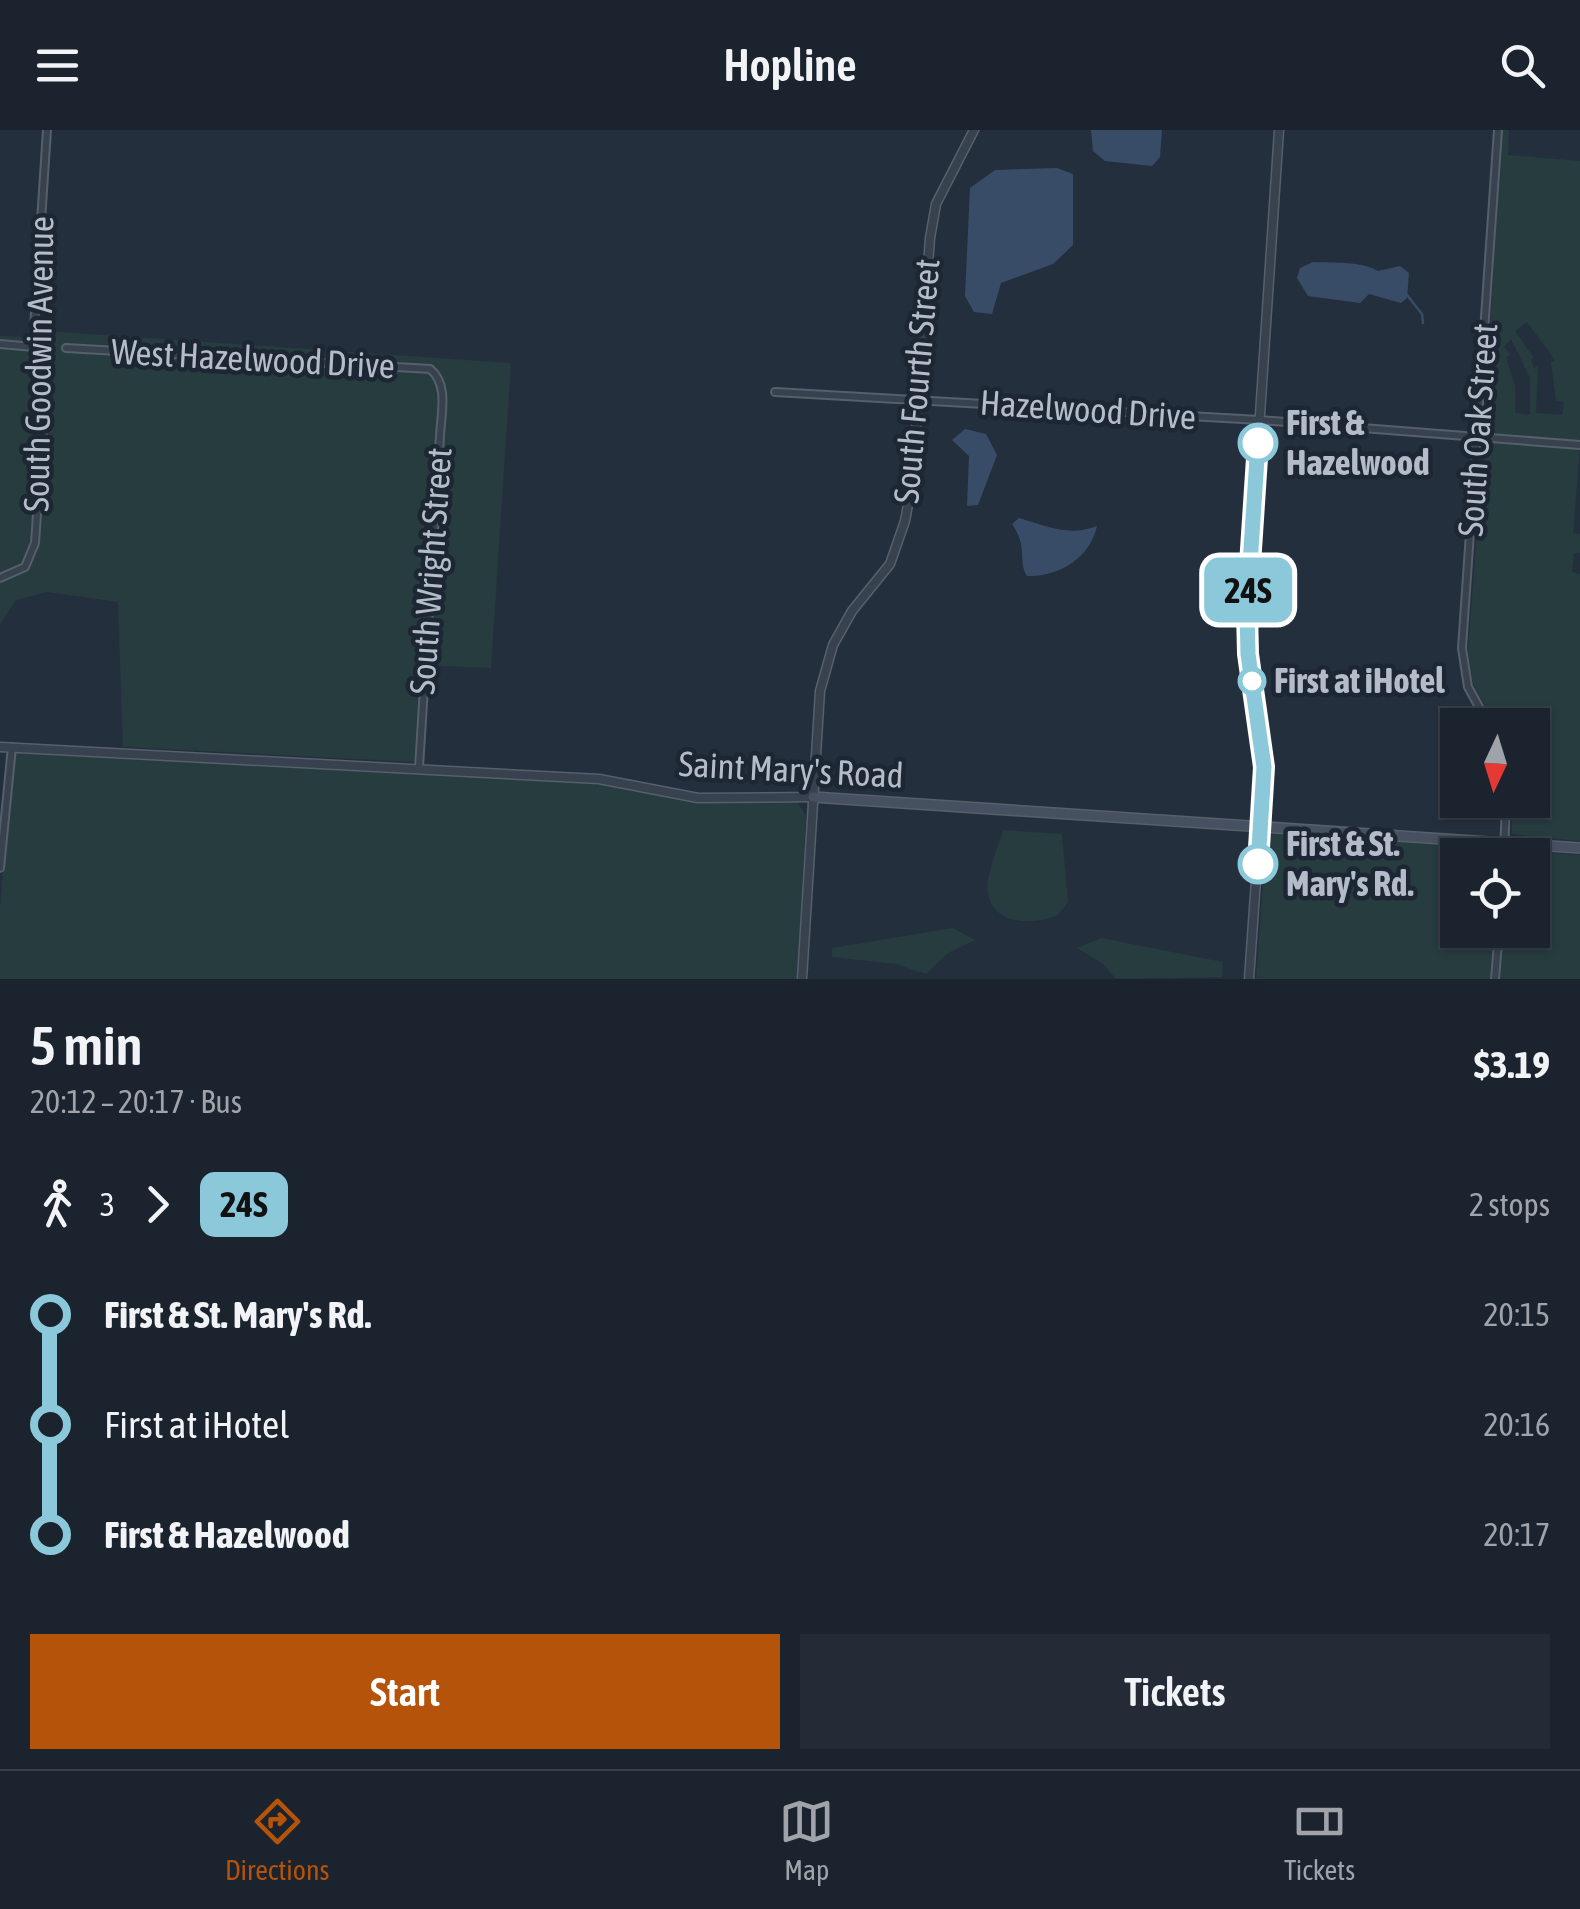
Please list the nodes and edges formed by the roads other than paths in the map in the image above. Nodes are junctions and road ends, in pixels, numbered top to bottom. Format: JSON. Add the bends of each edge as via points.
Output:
{"nodes":[{"id":1,"x":47,"y":130,"type":"edge"},
{"id":2,"x":974,"y":130,"type":"edge"},
{"id":3,"x":1279,"y":130,"type":"edge"},
{"id":4,"x":1498,"y":130,"type":"edge"},
{"id":5,"x":0,"y":344,"type":"edge"},
{"id":6,"x":34,"y":347,"type":"junction"},
{"id":7,"x":66,"y":348,"type":"dead end"},
{"id":8,"x":438,"y":375,"type":"joint"},
{"id":9,"x":775,"y":392,"type":"dead end"},
{"id":10,"x":918,"y":398,"type":"junction"},
{"id":11,"x":1260,"y":420,"type":"junction"},
{"id":12,"x":1478,"y":436,"type":"junction"},
{"id":13,"x":1580,"y":445,"type":"edge"},
{"id":14,"x":0,"y":578,"type":"edge"},
{"id":15,"x":1480,"y":708,"type":"edge"},
{"id":16,"x":0,"y":747,"type":"edge"},
{"id":17,"x":12,"y":748,"type":"junction"},
{"id":18,"x":419,"y":768,"type":"junction"},
{"id":19,"x":813,"y":797,"type":"junction"},
{"id":20,"x":1261,"y":826,"type":"junction"},
{"id":21,"x":1443,"y":838,"type":"edge"},
{"id":22,"x":1550,"y":846,"type":"edge"},
{"id":23,"x":1580,"y":848,"type":"edge"},
{"id":24,"x":0,"y":868,"type":"edge"},
{"id":25,"x":1498,"y":948,"type":"edge"},
{"id":26,"x":802,"y":979,"type":"edge"},
{"id":27,"x":1249,"y":979,"type":"edge"},
{"id":28,"x":1495,"y":979,"type":"edge"}],
"edges":[{"from":1,"to":6,"type":"street","name":"South Goodwin Avenue"},
{"from":2,"to":10,"type":"street","name":"South Fourth Street","via":[[936,204]]},
{"from":3,"to":11,"type":"street"},
{"from":4,"to":12,"type":"street","name":"South Oak Street"},
{"from":5,"to":6,"type":"street"},
{"from":6,"to":14,"type":"street","name":"South Goodwin Avenue","via":[[46,384],[34,549],[22,570]]},
{"from":7,"to":8,"type":"street","name":"West Hazelwood Drive","via":[[378,365]]},
{"from":8,"to":18,"type":"street","name":"South Wright Street"},
{"from":9,"to":10,"type":"street","name":"Hazelwood Drive"},
{"from":10,"to":11,"type":"street","name":"Hazelwood Drive"},
{"from":10,"to":19,"type":"street","name":"South Fourth Street","via":[[905,521],[890,564],[852,610],[824,672]]},
{"from":11,"to":12,"type":"street","name":"Hazelwood Drive"},
{"from":11,"to":20,"type":"street","via":[[1247,633],[1264,767]]},
{"from":12,"to":13,"type":"street","name":"Hazelwood Drive"},
{"from":12,"to":15,"type":"street","name":"South Oak Street","via":[[1462,648],[1468,687]]},
{"from":16,"to":17,"type":"street","name":"Saint Mary's Road"},
{"from":17,"to":18,"type":"street","name":"Saint Mary's Road"},
{"from":17,"to":24,"type":"street"},
{"from":18,"to":19,"type":"street","name":"Saint Mary's Road","via":[[599,780],[698,798]]},
{"from":19,"to":20,"type":"main road","name":"Saint Mary's Road"},
{"from":19,"to":26,"type":"street","name":"South Fourth Street"},
{"from":20,"to":21,"type":"main road","name":"Saint Mary's Road"},
{"from":20,"to":27,"type":"street"},
{"from":22,"to":23,"type":"main road","name":"Saint Mary's Road"},
{"from":25,"to":28,"type":"street"}]}
